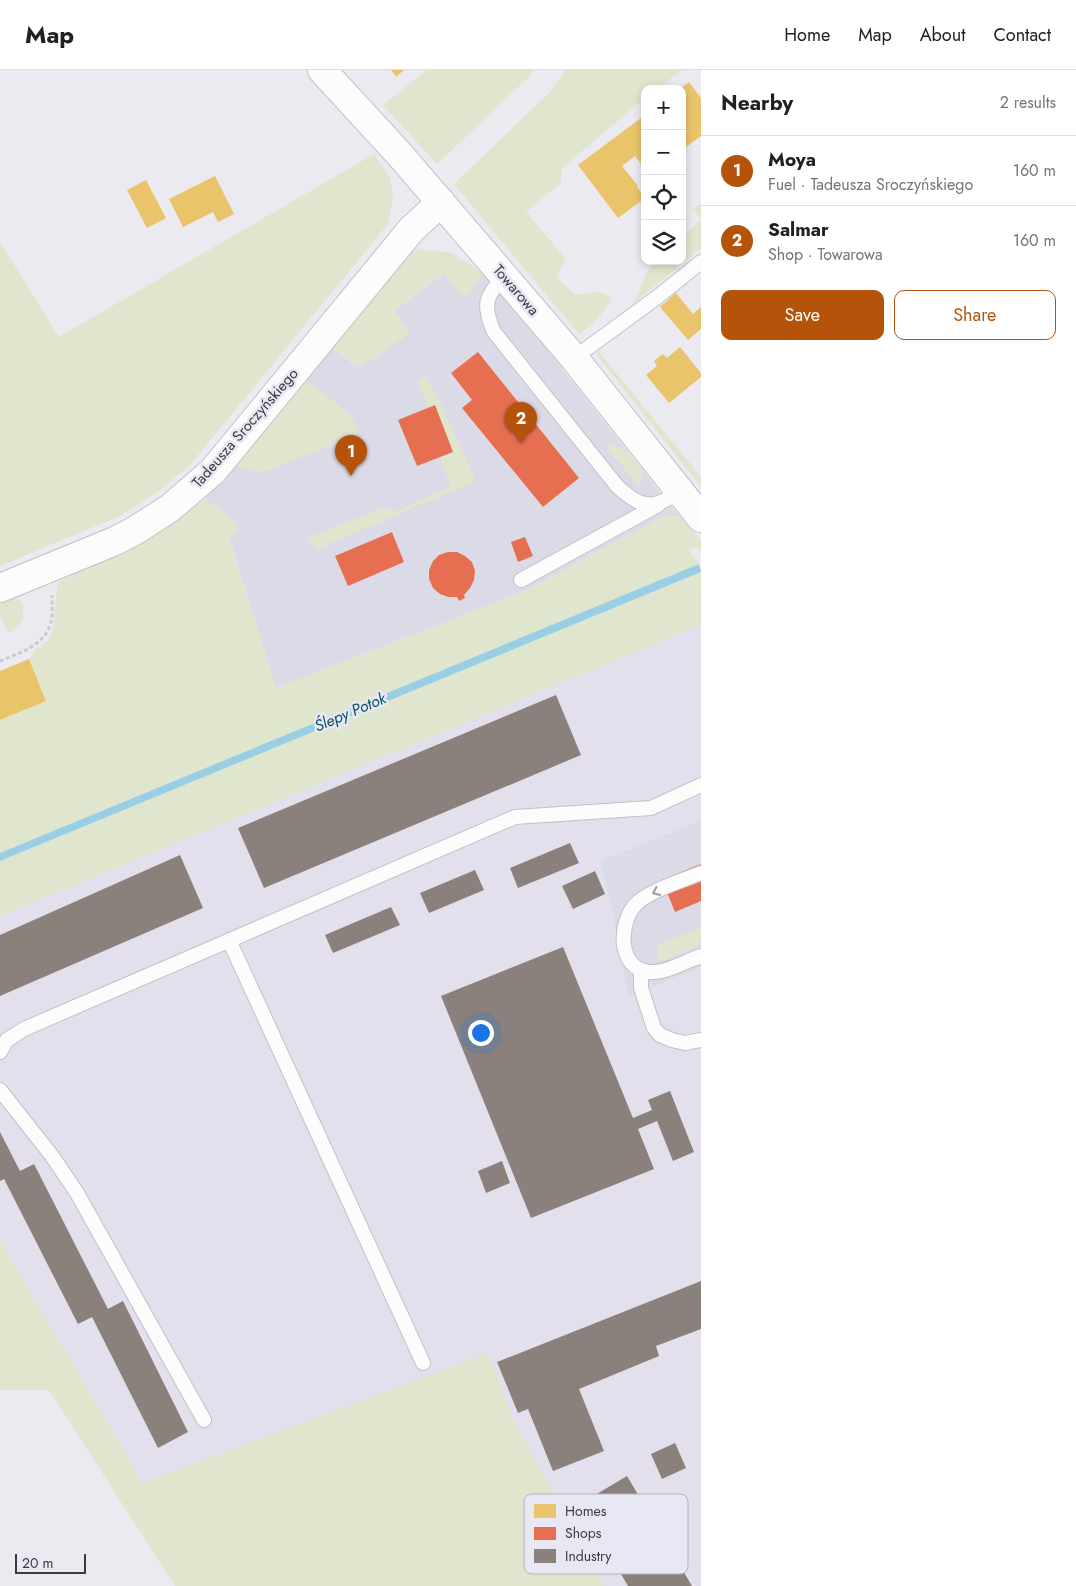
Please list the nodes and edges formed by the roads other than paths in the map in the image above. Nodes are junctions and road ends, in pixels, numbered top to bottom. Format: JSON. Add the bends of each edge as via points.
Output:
{"nodes":[{"id":1,"x":322,"y":70,"type":"edge"},
{"id":2,"x":441,"y":202,"type":"junction"},
{"id":3,"x":701,"y":262,"type":"edge"},
{"id":4,"x":505,"y":277,"type":"junction"},
{"id":5,"x":574,"y":358,"type":"junction"},
{"id":6,"x":670,"y":497,"type":"junction"},
{"id":7,"x":701,"y":518,"type":"edge"},
{"id":8,"x":521,"y":580,"type":"dead end"},
{"id":9,"x":0,"y":588,"type":"edge"},
{"id":10,"x":701,"y":785,"type":"edge"},
{"id":11,"x":701,"y":873,"type":"edge"},
{"id":12,"x":229,"y":940,"type":"junction"},
{"id":13,"x":701,"y":956,"type":"edge"},
{"id":14,"x":641,"y":970,"type":"junction"},
{"id":15,"x":701,"y":1040,"type":"edge"},
{"id":16,"x":0,"y":1052,"type":"edge"},
{"id":17,"x":0,"y":1090,"type":"edge"},
{"id":18,"x":423,"y":1363,"type":"dead end"},
{"id":19,"x":204,"y":1420,"type":"dead end"}],
"edges":[{"from":1,"to":2,"type":"street","name":"Towarowa"},
{"from":2,"to":4,"type":"street","name":"Towarowa"},
{"from":2,"to":9,"type":"street","name":"Tadeusza Sroczyńskiego","via":[[411,230],[213,470],[187,494],[154,519],[114,542]]},
{"from":3,"to":5,"type":"lane"},
{"from":4,"to":5,"type":"street","name":"Towarowa"},
{"from":4,"to":6,"type":"lane","via":[[488,295],[487,311],[494,332],[617,486],[643,504]]},
{"from":5,"to":6,"type":"street","name":"Towarowa"},
{"from":6,"to":7,"type":"street","name":"Towarowa"},
{"from":6,"to":8,"type":"lane"},
{"from":10,"to":12,"type":"lane","via":[[651,808],[515,817]]},
{"from":11,"to":14,"type":"lane","one_way":true,"via":[[652,894],[631,911],[625,928],[624,948],[627,959]]},
{"from":12,"to":16,"type":"lane","via":[[24,1029],[7,1040]]},
{"from":12,"to":18,"type":"lane"},
{"from":13,"to":14,"type":"lane","via":[[665,970]]},
{"from":14,"to":15,"type":"lane","via":[[641,988],[654,1028],[672,1040],[685,1043]]},
{"from":17,"to":19,"type":"lane","via":[[77,1193]]}]}
